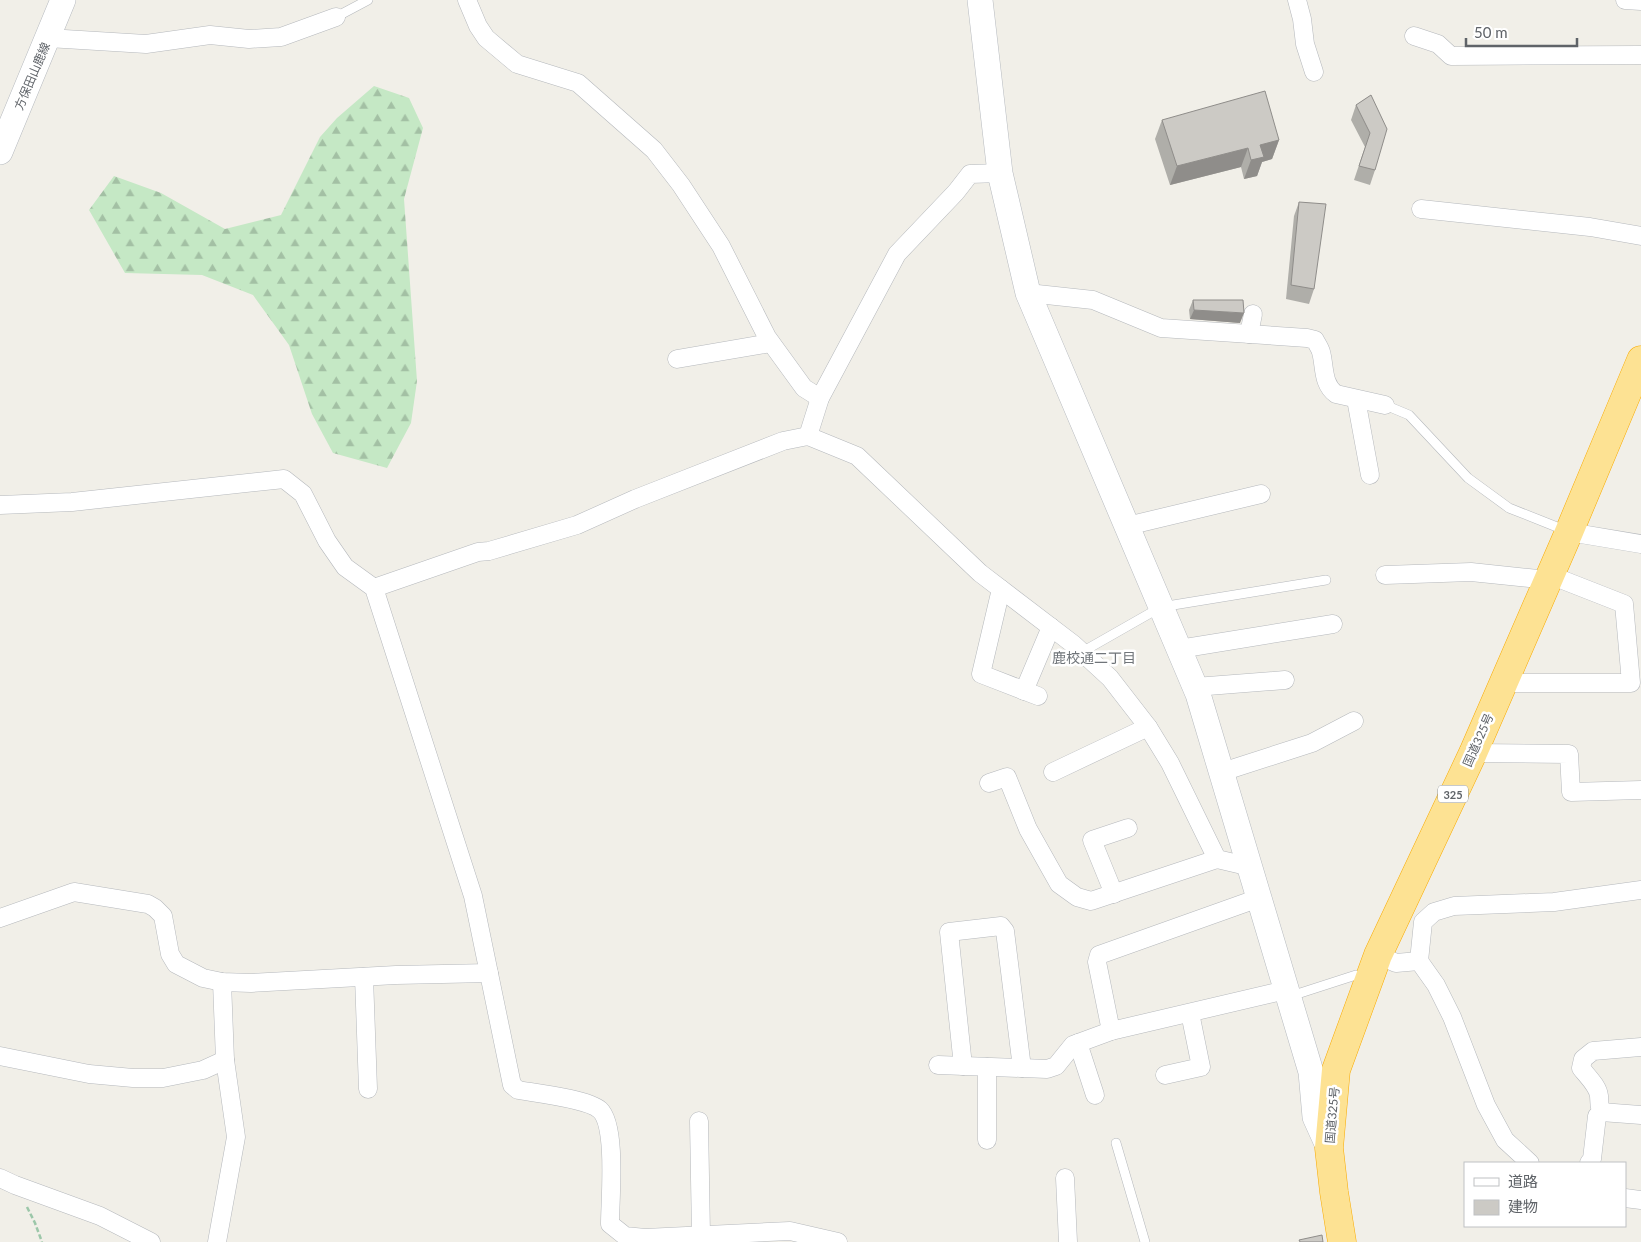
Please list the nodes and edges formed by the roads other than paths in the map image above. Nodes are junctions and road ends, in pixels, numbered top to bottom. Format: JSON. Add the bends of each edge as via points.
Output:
{"nodes":[{"id":1,"x":63,"y":0,"type":"edge"},
{"id":2,"x":368,"y":0,"type":"edge"},
{"id":3,"x":467,"y":0,"type":"edge"},
{"id":4,"x":980,"y":0,"type":"edge"},
{"id":5,"x":1297,"y":0,"type":"edge"},
{"id":6,"x":1625,"y":0,"type":"edge"},
{"id":7,"x":1641,"y":1,"type":"edge"},
{"id":8,"x":336,"y":17,"type":"joint"},
{"id":9,"x":1414,"y":36,"type":"dead end"},
{"id":10,"x":48,"y":38,"type":"junction"},
{"id":11,"x":1641,"y":56,"type":"edge"},
{"id":12,"x":1314,"y":72,"type":"dead end"},
{"id":13,"x":0,"y":152,"type":"edge"},
{"id":14,"x":1000,"y":173,"type":"junction"},
{"id":15,"x":1421,"y":209,"type":"dead end"},
{"id":16,"x":1641,"y":236,"type":"edge"},
{"id":17,"x":1028,"y":293,"type":"junction"},
{"id":18,"x":1253,"y":314,"type":"dead end"},
{"id":19,"x":1249,"y":334,"type":"junction"},
{"id":20,"x":771,"y":343,"type":"junction"},
{"id":21,"x":677,"y":359,"type":"dead end"},
{"id":22,"x":1641,"y":360,"type":"edge"},
{"id":23,"x":820,"y":398,"type":"junction"},
{"id":24,"x":1356,"y":399,"type":"junction"},
{"id":25,"x":1386,"y":405,"type":"joint"},
{"id":26,"x":808,"y":436,"type":"junction"},
{"id":27,"x":1370,"y":474,"type":"dead end"},
{"id":28,"x":1261,"y":494,"type":"dead end"},
{"id":29,"x":0,"y":506,"type":"edge"},
{"id":30,"x":1127,"y":526,"type":"junction"},
{"id":31,"x":1569,"y":532,"type":"junction"},
{"id":32,"x":1641,"y":544,"type":"edge"},
{"id":33,"x":1385,"y":575,"type":"dead end"},
{"id":34,"x":1549,"y":578,"type":"junction"},
{"id":35,"x":1326,"y":580,"type":"dead end"},
{"id":36,"x":374,"y":588,"type":"junction"},
{"id":37,"x":1001,"y":589,"type":"junction"},
{"id":38,"x":1162,"y":608,"type":"junction"},
{"id":39,"x":1333,"y":624,"type":"dead end"},
{"id":40,"x":1051,"y":627,"type":"junction"},
{"id":41,"x":1179,"y":649,"type":"junction"},
{"id":42,"x":1082,"y":652,"type":"junction"},
{"id":43,"x":1285,"y":680,"type":"dead end"},
{"id":44,"x":1503,"y":683,"type":"junction"},
{"id":45,"x":1195,"y":687,"type":"junction"},
{"id":46,"x":1354,"y":722,"type":"dead end"},
{"id":47,"x":1148,"y":727,"type":"junction"},
{"id":48,"x":1473,"y":752,"type":"junction"},
{"id":49,"x":1054,"y":772,"type":"dead end"},
{"id":50,"x":1222,"y":772,"type":"junction"},
{"id":51,"x":988,"y":783,"type":"dead end"},
{"id":52,"x":1641,"y":790,"type":"edge"},
{"id":53,"x":1128,"y":828,"type":"dead end"},
{"id":54,"x":1217,"y":859,"type":"junction"},
{"id":55,"x":1251,"y":867,"type":"junction"},
{"id":56,"x":1641,"y":890,"type":"edge"},
{"id":57,"x":1114,"y":894,"type":"junction"},
{"id":58,"x":1260,"y":898,"type":"junction"},
{"id":59,"x":0,"y":918,"type":"edge"},
{"id":60,"x":1419,"y":961,"type":"junction"},
{"id":61,"x":1374,"y":966,"type":"junction"},
{"id":62,"x":489,"y":973,"type":"junction"},
{"id":63,"x":364,"y":977,"type":"junction"},
{"id":64,"x":222,"y":982,"type":"junction"},
{"id":65,"x":1287,"y":993,"type":"junction"},
{"id":66,"x":1190,"y":1013,"type":"junction"},
{"id":67,"x":1111,"y":1032,"type":"junction"},
{"id":68,"x":1078,"y":1043,"type":"junction"},
{"id":69,"x":1641,"y":1047,"type":"edge"},
{"id":70,"x":0,"y":1056,"type":"edge"},
{"id":71,"x":225,"y":1060,"type":"junction"},
{"id":72,"x":938,"y":1065,"type":"dead end"},
{"id":73,"x":963,"y":1066,"type":"junction"},
{"id":74,"x":986,"y":1067,"type":"junction"},
{"id":75,"x":1022,"y":1068,"type":"junction"},
{"id":76,"x":1323,"y":1071,"type":"junction"},
{"id":77,"x":1165,"y":1075,"type":"dead end"},
{"id":78,"x":368,"y":1089,"type":"dead end"},
{"id":79,"x":1095,"y":1095,"type":"dead end"},
{"id":80,"x":1601,"y":1112,"type":"junction"},
{"id":81,"x":1641,"y":1115,"type":"edge"},
{"id":82,"x":699,"y":1121,"type":"dead end"},
{"id":83,"x":987,"y":1140,"type":"dead end"},
{"id":84,"x":1116,"y":1143,"type":"dead end"},
{"id":85,"x":1529,"y":1162,"type":"edge"},
{"id":86,"x":1590,"y":1162,"type":"edge"},
{"id":87,"x":0,"y":1178,"type":"edge"},
{"id":88,"x":1065,"y":1178,"type":"dead end"},
{"id":89,"x":1626,"y":1198,"type":"edge"},
{"id":90,"x":1641,"y":1200,"type":"edge"},
{"id":91,"x":701,"y":1235,"type":"junction"},
{"id":92,"x":151,"y":1242,"type":"edge"},
{"id":93,"x":217,"y":1242,"type":"edge"},
{"id":94,"x":838,"y":1242,"type":"edge"},
{"id":95,"x":1068,"y":1242,"type":"edge"},
{"id":96,"x":1145,"y":1242,"type":"edge"},
{"id":97,"x":1342,"y":1242,"type":"edge"}],
"edges":[{"from":1,"to":10,"type":"street","name":"方保田山鹿線"},
{"from":2,"to":8,"type":"lane"},
{"from":3,"to":20,"type":"street","via":[[486,38],[517,64],[578,83],[654,150],[720,246]]},
{"from":4,"to":14,"type":"street"},
{"from":5,"to":12,"type":"street","via":[[1304,44]]},
{"from":6,"to":7,"type":"street"},
{"from":8,"to":10,"type":"street","via":[[280,37],[249,39],[210,35],[146,44]]},
{"from":9,"to":11,"type":"street","via":[[1438,44],[1451,56]]},
{"from":10,"to":13,"type":"street","name":"方保田山鹿線"},
{"from":14,"to":17,"type":"street"},
{"from":14,"to":23,"type":"street","via":[[970,174],[897,254]]},
{"from":15,"to":16,"type":"street","via":[[1590,227]]},
{"from":17,"to":19,"type":"street","via":[[1093,300],[1160,328]]},
{"from":17,"to":30,"type":"street"},
{"from":18,"to":19,"type":"street"},
{"from":19,"to":24,"type":"street","via":[[1315,340],[1321,350],[1330,390]]},
{"from":20,"to":21,"type":"street"},
{"from":20,"to":23,"type":"street","via":[[804,388]]},
{"from":22,"to":31,"type":"highway","name":"国道325号","number":"325"},
{"from":23,"to":26,"type":"street"},
{"from":24,"to":25,"type":"street"},
{"from":24,"to":27,"type":"street"},
{"from":25,"to":31,"type":"lane","via":[[1409,415],[1468,478],[1508,508]]},
{"from":26,"to":36,"type":"street","via":[[783,441],[577,525],[478,552]]},
{"from":26,"to":37,"type":"street","via":[[857,456]]},
{"from":28,"to":30,"type":"street"},
{"from":29,"to":36,"type":"street","via":[[72,502],[284,480],[303,494],[326,542],[345,567]]},
{"from":30,"to":38,"type":"street"},
{"from":31,"to":32,"type":"street"},
{"from":31,"to":34,"type":"highway","name":"国道325号","number":"325"},
{"from":33,"to":34,"type":"street","via":[[1471,572]]},
{"from":34,"to":44,"type":"highway","name":"国道325号","number":"325"},
{"from":34,"to":44,"type":"street","via":[[1624,604],[1631,683]]},
{"from":35,"to":38,"type":"lane"},
{"from":36,"to":62,"type":"street","via":[[473,896]]},
{"from":37,"to":40,"type":"street"},
{"from":37,"to":40,"type":"street","via":[[981,674],[1031,693]]},
{"from":38,"to":41,"type":"street"},
{"from":38,"to":42,"type":"lane"},
{"from":39,"to":41,"type":"street"},
{"from":40,"to":42,"type":"street"},
{"from":41,"to":45,"type":"street"},
{"from":42,"to":47,"type":"street","via":[[1110,678]]},
{"from":43,"to":45,"type":"street"},
{"from":44,"to":48,"type":"highway","name":"国道325号","number":"325"},
{"from":45,"to":50,"type":"street"},
{"from":46,"to":50,"type":"street","via":[[1312,744]]},
{"from":47,"to":49,"type":"street"},
{"from":47,"to":54,"type":"street"},
{"from":48,"to":52,"type":"street","via":[[1569,754],[1571,792]]},
{"from":48,"to":61,"type":"highway","name":"国道325号","number":"325"},
{"from":50,"to":55,"type":"street"},
{"from":51,"to":57,"type":"street","via":[[1007,777],[1028,829],[1059,884],[1077,897],[1091,901]]},
{"from":53,"to":57,"type":"street","via":[[1092,840]]},
{"from":54,"to":55,"type":"street"},
{"from":54,"to":57,"type":"street"},
{"from":55,"to":58,"type":"street"},
{"from":56,"to":60,"type":"street","via":[[1554,902],[1454,906],[1434,912],[1423,922]]},
{"from":58,"to":65,"type":"street"},
{"from":58,"to":67,"type":"street","via":[[1100,955],[1097,962]]},
{"from":59,"to":64,"type":"street","via":[[74,892],[148,904],[163,916],[170,954],[176,964],[203,978]]},
{"from":60,"to":61,"type":"street"},
{"from":60,"to":85,"type":"street","via":[[1452,1017],[1486,1105],[1505,1140]]},
{"from":61,"to":65,"type":"lane","via":[[1356,975]]},
{"from":61,"to":76,"type":"highway","name":"国道325号","number":"325"},
{"from":62,"to":63,"type":"street"},
{"from":62,"to":91,"type":"street","via":[[512,1085],[518,1090],[573,1099],[600,1110],[608,1123],[611,1144],[610,1224],[625,1236]]},
{"from":63,"to":64,"type":"street"},
{"from":63,"to":78,"type":"street"},
{"from":64,"to":71,"type":"street"},
{"from":65,"to":66,"type":"street"},
{"from":65,"to":76,"type":"street"},
{"from":66,"to":67,"type":"street"},
{"from":66,"to":77,"type":"street","via":[[1201,1067]]},
{"from":67,"to":68,"type":"street"},
{"from":68,"to":75,"type":"street","via":[[1056,1066]]},
{"from":68,"to":79,"type":"street"},
{"from":69,"to":80,"type":"street","via":[[1593,1051],[1583,1059],[1581,1068],[1597,1089]]},
{"from":70,"to":71,"type":"street","via":[[89,1074],[133,1078],[163,1078],[204,1070]]},
{"from":71,"to":93,"type":"street","via":[[236,1137]]},
{"from":72,"to":73,"type":"street"},
{"from":73,"to":74,"type":"street"},
{"from":73,"to":75,"type":"street","via":[[949,932],[1001,926],[1005,931]]},
{"from":74,"to":75,"type":"street"},
{"from":74,"to":83,"type":"street"},
{"from":76,"to":97,"type":"highway","name":"国道325号","number":"325","via":[[1329,1148]]},
{"from":80,"to":81,"type":"street"},
{"from":80,"to":86,"type":"street","via":[[1597,1116]]},
{"from":82,"to":91,"type":"street"},
{"from":84,"to":96,"type":"lane"},
{"from":87,"to":92,"type":"street","via":[[100,1216]]},
{"from":88,"to":95,"type":"street"},
{"from":89,"to":90,"type":"street"},
{"from":91,"to":94,"type":"street","via":[[790,1231]]}]}
